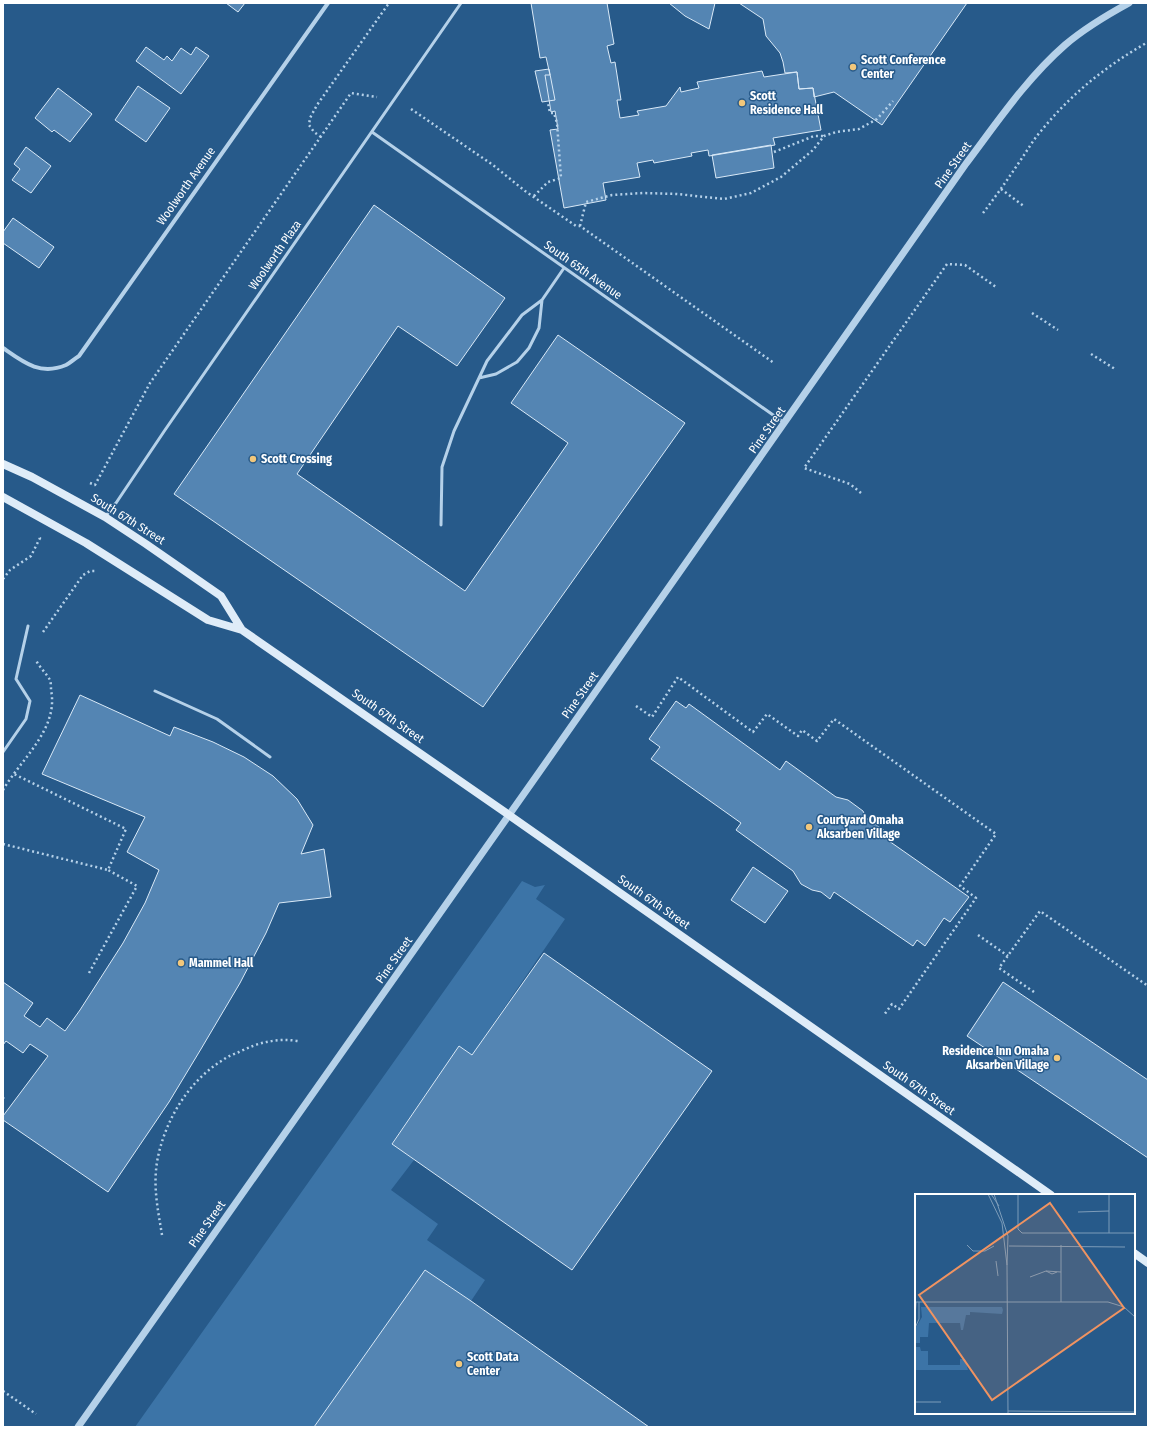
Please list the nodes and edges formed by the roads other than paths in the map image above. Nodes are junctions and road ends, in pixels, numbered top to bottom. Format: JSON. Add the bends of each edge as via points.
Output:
{"nodes":[{"id":1,"x":328,"y":3,"type":"edge"},
{"id":2,"x":461,"y":3,"type":"edge"},
{"id":3,"x":1129,"y":3,"type":"edge"},
{"id":4,"x":372,"y":132,"type":"junction"},
{"id":5,"x":564,"y":268,"type":"junction"},
{"id":6,"x":542,"y":300,"type":"junction"},
{"id":7,"x":3,"y":348,"type":"edge"},
{"id":8,"x":479,"y":378,"type":"junction"},
{"id":9,"x":784,"y":423,"type":"junction"},
{"id":10,"x":3,"y":464,"type":"edge"},
{"id":11,"x":3,"y":496,"type":"edge"},
{"id":12,"x":105,"y":517,"type":"junction"},
{"id":13,"x":441,"y":525,"type":"dead end"},
{"id":14,"x":28,"y":626,"type":"dead end"},
{"id":15,"x":242,"y":630,"type":"junction"},
{"id":16,"x":155,"y":691,"type":"dead end"},
{"id":17,"x":3,"y":752,"type":"edge"},
{"id":18,"x":270,"y":757,"type":"dead end"},
{"id":19,"x":509,"y":815,"type":"junction"},
{"id":20,"x":1050,"y":1194,"type":"edge"},
{"id":21,"x":1135,"y":1254,"type":"edge"},
{"id":22,"x":1148,"y":1263,"type":"edge"},
{"id":23,"x":78,"y":1427,"type":"edge"}],
"edges":[{"from":1,"to":7,"type":"street","name":"Woolworth Avenue","via":[[79,356],[65,365],[43,369],[26,364]]},
{"from":2,"to":4,"type":"lane","name":"Woolworth Plaza"},
{"from":3,"to":9,"type":"street","name":"Pine Street","via":[[1103,17],[1065,45],[1030,80],[965,165]]},
{"from":4,"to":5,"type":"lane","name":"South 65th Avenue"},
{"from":4,"to":12,"type":"lane","name":"Woolworth Plaza"},
{"from":5,"to":6,"type":"lane"},
{"from":5,"to":9,"type":"lane","name":"South 65th Avenue"},
{"from":6,"to":8,"type":"lane","via":[[522,314],[487,360]]},
{"from":6,"to":8,"type":"lane","via":[[539,328],[529,348],[517,362],[496,374]]},
{"from":8,"to":13,"type":"lane","via":[[454,431],[442,467]]},
{"from":9,"to":19,"type":"street","name":"Pine Street"},
{"from":10,"to":12,"type":"main road","name":"South 67th Street"},
{"from":11,"to":15,"type":"main road","name":"South 67th Street","via":[[86,543],[208,620]]},
{"from":12,"to":15,"type":"main road","name":"South 67th Street","via":[[221,596]]},
{"from":14,"to":17,"type":"lane","via":[[16,679],[30,701],[26,719]]},
{"from":15,"to":19,"type":"main road","name":"South 67th Street"},
{"from":16,"to":18,"type":"lane","via":[[217,719]]},
{"from":19,"to":20,"type":"main road","name":"South 67th Street"},
{"from":19,"to":23,"type":"street","name":"Pine Street"},
{"from":21,"to":22,"type":"main road"}]}
